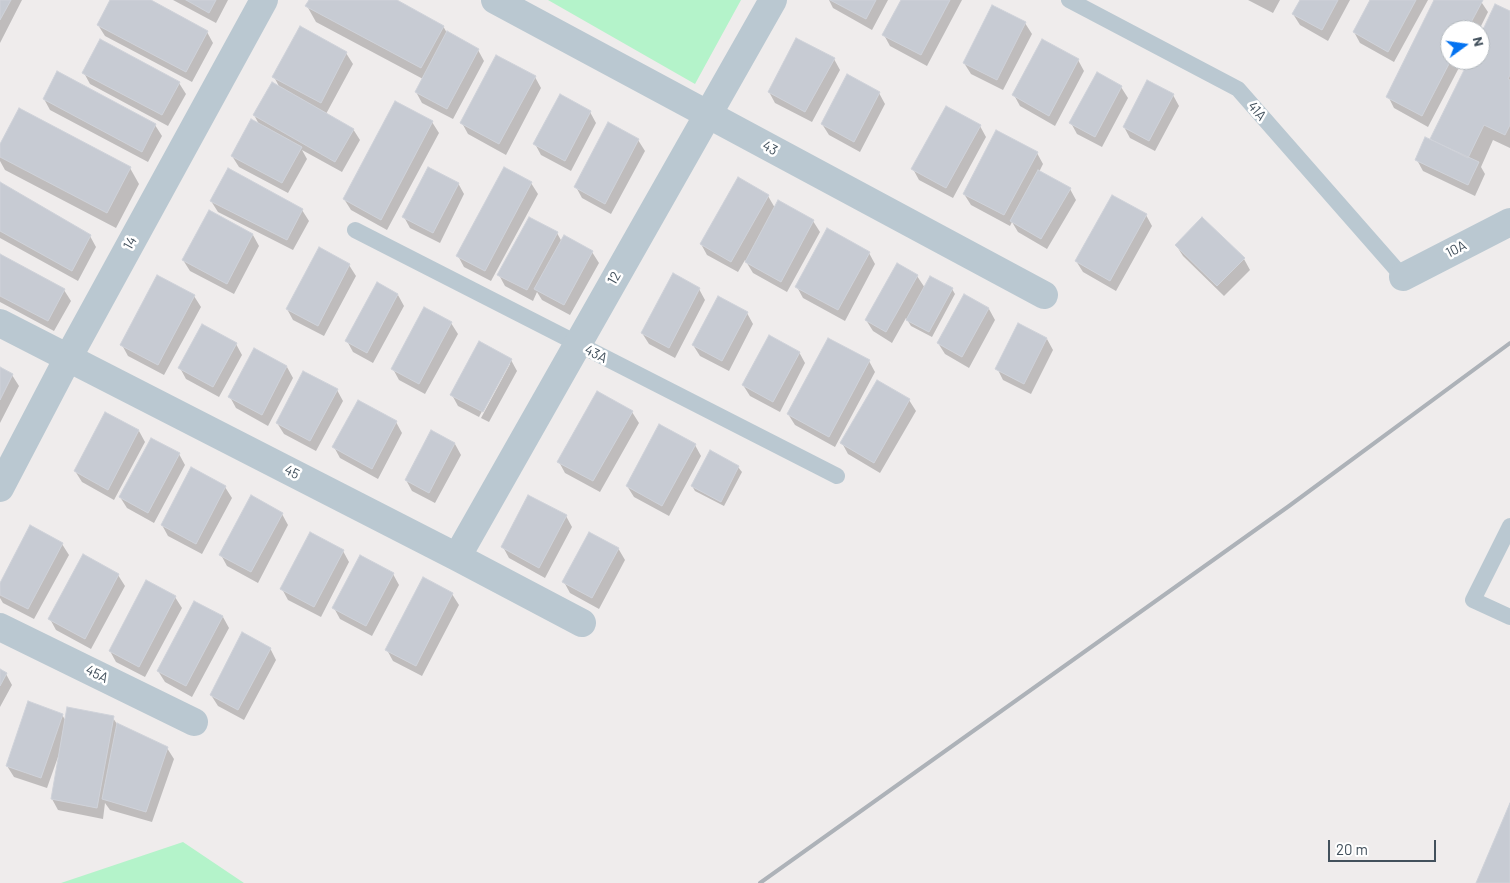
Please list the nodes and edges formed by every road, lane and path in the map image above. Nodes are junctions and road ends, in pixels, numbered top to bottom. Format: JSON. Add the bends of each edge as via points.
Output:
{"nodes":[{"id":1,"x":264,"y":0,"type":"edge"},
{"id":2,"x":496,"y":0,"type":"edge"},
{"id":3,"x":773,"y":0,"type":"edge"},
{"id":4,"x":1069,"y":0,"type":"edge"},
{"id":5,"x":708,"y":115,"type":"junction"},
{"id":6,"x":1510,"y":222,"type":"edge"},
{"id":7,"x":355,"y":230,"type":"dead end"},
{"id":8,"x":1403,"y":277,"type":"joint"},
{"id":9,"x":1044,"y":295,"type":"dead end"},
{"id":10,"x":0,"y":323,"type":"edge"},
{"id":11,"x":576,"y":344,"type":"junction"},
{"id":12,"x":68,"y":358,"type":"junction"},
{"id":13,"x":837,"y":476,"type":"dead end"},
{"id":14,"x":0,"y":488,"type":"edge"},
{"id":15,"x":1510,"y":526,"type":"edge"},
{"id":16,"x":457,"y":557,"type":"junction"},
{"id":17,"x":1510,"y":618,"type":"edge"},
{"id":18,"x":582,"y":623,"type":"dead end"},
{"id":19,"x":0,"y":627,"type":"edge"},
{"id":20,"x":194,"y":722,"type":"dead end"}],
"edges":[{"from":1,"to":12,"type":"street","name":"14"},
{"from":2,"to":5,"type":"street","name":"43"},
{"from":3,"to":5,"type":"street","name":"12"},
{"from":4,"to":8,"type":"lane","name":"41A","via":[[1238,89]]},
{"from":5,"to":9,"type":"street","name":"43"},
{"from":5,"to":11,"type":"street","name":"12"},
{"from":6,"to":8,"type":"street","name":"10A"},
{"from":7,"to":11,"type":"lane","name":"43A"},
{"from":10,"to":12,"type":"street","name":"45"},
{"from":11,"to":13,"type":"lane","name":"43A"},
{"from":11,"to":16,"type":"street","name":"12"},
{"from":12,"to":14,"type":"street","name":"14"},
{"from":12,"to":16,"type":"street","name":"45"},
{"from":15,"to":17,"type":"lane","via":[[1473,600]]},
{"from":16,"to":18,"type":"street","name":"45"},
{"from":19,"to":20,"type":"street","name":"45A"}]}
